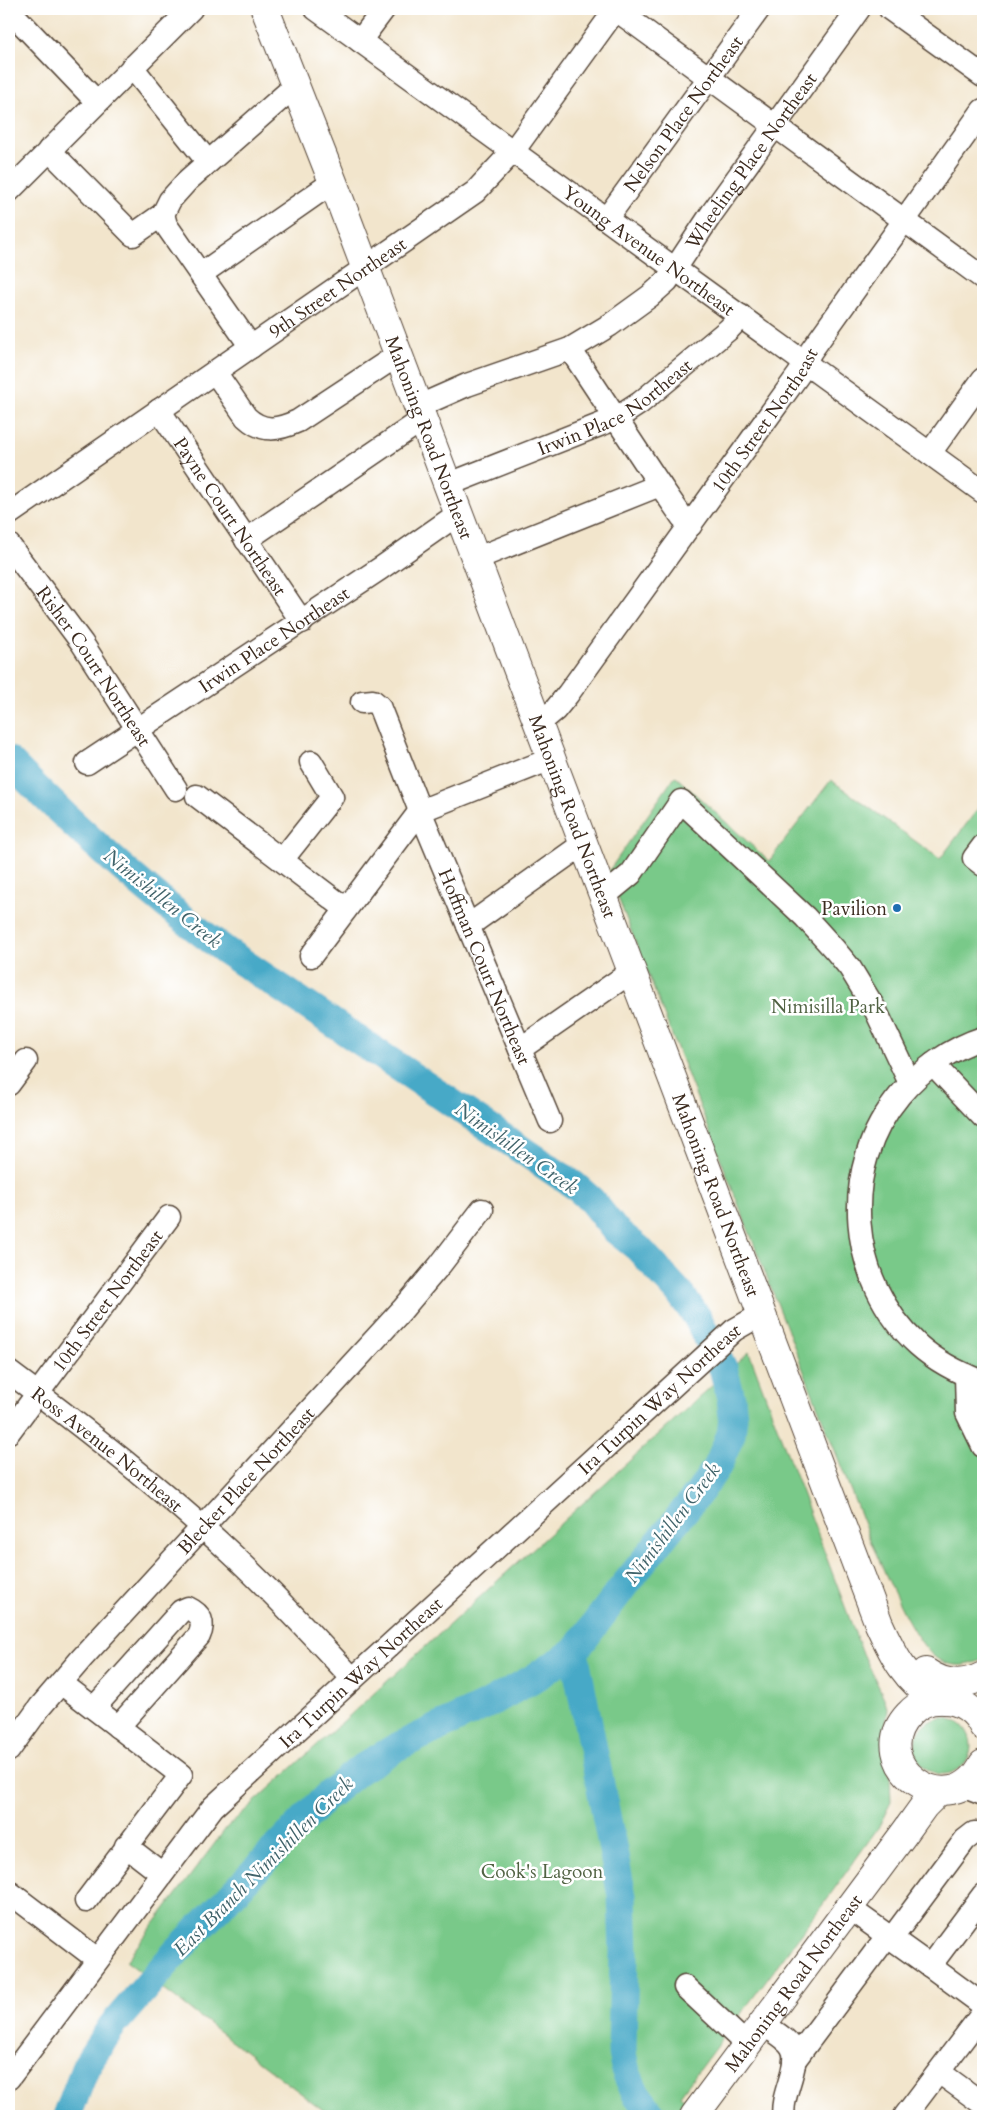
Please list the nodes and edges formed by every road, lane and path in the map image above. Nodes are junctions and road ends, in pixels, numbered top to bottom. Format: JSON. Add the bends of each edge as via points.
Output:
{"nodes":[{"id":1,"x":265,"y":9,"type":"edge"},
{"id":2,"x":316,"y":9,"type":"edge"},
{"id":3,"x":384,"y":9,"type":"edge"},
{"id":4,"x":615,"y":9,"type":"edge"},
{"id":5,"x":759,"y":9,"type":"edge"},
{"id":6,"x":859,"y":9,"type":"edge"},
{"id":7,"x":890,"y":9,"type":"edge"},
{"id":8,"x":9,"y":10,"type":"edge"},
{"id":9,"x":182,"y":12,"type":"edge"},
{"id":10,"x":360,"y":41,"type":"junction"},
{"id":11,"x":132,"y":67,"type":"junction"},
{"id":12,"x":983,"y":76,"type":"edge"},
{"id":13,"x":708,"y":77,"type":"junction"},
{"id":14,"x":295,"y":86,"type":"junction"},
{"id":15,"x":97,"y":102,"type":"junction"},
{"id":16,"x":983,"y":110,"type":"edge"},
{"id":17,"x":776,"y":126,"type":"junction"},
{"id":18,"x":49,"y":150,"type":"junction"},
{"id":19,"x":514,"y":150,"type":"junction"},
{"id":20,"x":208,"y":162,"type":"junction"},
{"id":21,"x":334,"y":182,"type":"junction"},
{"id":22,"x":9,"y":191,"type":"edge"},
{"id":23,"x":163,"y":214,"type":"junction"},
{"id":24,"x":608,"y":218,"type":"junction"},
{"id":25,"x":903,"y":220,"type":"junction"},
{"id":26,"x":675,"y":268,"type":"junction"},
{"id":27,"x":366,"y":269,"type":"junction"},
{"id":28,"x":201,"y":274,"type":"junction"},
{"id":29,"x":983,"y":278,"type":"edge"},
{"id":30,"x":741,"y":316,"type":"junction"},
{"id":31,"x":251,"y":347,"type":"junction"},
{"id":32,"x":570,"y":349,"type":"junction"},
{"id":33,"x":398,"y":355,"type":"junction"},
{"id":34,"x":805,"y":362,"type":"junction"},
{"id":35,"x":215,"y":372,"type":"junction"},
{"id":36,"x":983,"y":379,"type":"edge"},
{"id":37,"x":159,"y":410,"type":"junction"},
{"id":38,"x":420,"y":414,"type":"junction"},
{"id":39,"x":617,"y":418,"type":"junction"},
{"id":40,"x":930,"y":453,"type":"junction"},
{"id":41,"x":447,"y":485,"type":"junction"},
{"id":42,"x":660,"y":485,"type":"junction"},
{"id":43,"x":983,"y":492,"type":"edge"},
{"id":44,"x":9,"y":514,"type":"edge"},
{"id":45,"x":458,"y":514,"type":"junction"},
{"id":46,"x":691,"y":526,"type":"junction"},
{"id":47,"x":246,"y":540,"type":"junction"},
{"id":48,"x":9,"y":546,"type":"edge"},
{"id":49,"x":475,"y":559,"type":"junction"},
{"id":50,"x":302,"y":622,"type":"junction"},
{"id":51,"x":362,"y":702,"type":"dead end"},
{"id":52,"x":538,"y":724,"type":"junction"},
{"id":53,"x":138,"y":730,"type":"junction"},
{"id":54,"x":551,"y":759,"type":"junction"},
{"id":55,"x":312,"y":762,"type":"dead end"},
{"id":56,"x":87,"y":763,"type":"dead end"},
{"id":57,"x":176,"y":789,"type":"dead end"},
{"id":58,"x":197,"y":796,"type":"dead end"},
{"id":59,"x":420,"y":811,"type":"junction"},
{"id":60,"x":583,"y":844,"type":"junction"},
{"id":61,"x":983,"y":846,"type":"edge"},
{"id":62,"x":282,"y":860,"type":"junction"},
{"id":63,"x":983,"y":865,"type":"edge"},
{"id":64,"x":602,"y":897,"type":"junction"},
{"id":65,"x":346,"y":909,"type":"junction"},
{"id":66,"x":468,"y":926,"type":"junction"},
{"id":67,"x":311,"y":956,"type":"dead end"},
{"id":68,"x":631,"y":972,"type":"junction"},
{"id":69,"x":983,"y":1038,"type":"edge"},
{"id":70,"x":520,"y":1049,"type":"junction"},
{"id":71,"x":26,"y":1062,"type":"dead end"},
{"id":72,"x":933,"y":1064,"type":"junction"},
{"id":73,"x":910,"y":1083,"type":"junction"},
{"id":74,"x":9,"y":1084,"type":"edge"},
{"id":75,"x":983,"y":1117,"type":"edge"},
{"id":76,"x":550,"y":1121,"type":"dead end"},
{"id":77,"x":482,"y":1210,"type":"dead end"},
{"id":78,"x":169,"y":1217,"type":"dead end"},
{"id":79,"x":762,"y":1314,"type":"junction"},
{"id":80,"x":9,"y":1372,"type":"edge"},
{"id":81,"x":975,"y":1379,"type":"edge"},
{"id":82,"x":37,"y":1393,"type":"junction"},
{"id":83,"x":9,"y":1432,"type":"edge"},
{"id":84,"x":983,"y":1446,"type":"edge"},
{"id":85,"x":203,"y":1528,"type":"junction"},
{"id":86,"x":850,"y":1546,"type":"junction"},
{"id":87,"x":879,"y":1624,"type":"junction"},
{"id":88,"x":983,"y":1676,"type":"edge"},
{"id":89,"x":352,"y":1678,"type":"junction"},
{"id":90,"x":61,"y":1683,"type":"junction"},
{"id":91,"x":983,"y":1690,"type":"edge"},
{"id":92,"x":944,"y":1700,"type":"junction"},
{"id":93,"x":94,"y":1708,"type":"junction"},
{"id":94,"x":904,"y":1720,"type":"junction"},
{"id":95,"x":983,"y":1726,"type":"edge"},
{"id":96,"x":118,"y":1727,"type":"junction"},
{"id":97,"x":9,"y":1750,"type":"edge"},
{"id":98,"x":983,"y":1764,"type":"edge"},
{"id":99,"x":907,"y":1775,"type":"junction"},
{"id":100,"x":961,"y":1790,"type":"edge"},
{"id":101,"x":983,"y":1833,"type":"edge"},
{"id":102,"x":126,"y":1846,"type":"junction"},
{"id":103,"x":892,"y":1848,"type":"junction"},
{"id":104,"x":161,"y":1873,"type":"junction"},
{"id":105,"x":9,"y":1892,"type":"edge"},
{"id":106,"x":983,"y":1895,"type":"edge"},
{"id":107,"x":86,"y":1901,"type":"dead end"},
{"id":108,"x":850,"y":1908,"type":"junction"},
{"id":109,"x":890,"y":1937,"type":"junction"},
{"id":110,"x":97,"y":1959,"type":"junction"},
{"id":111,"x":930,"y":1966,"type":"junction"},
{"id":112,"x":685,"y":1987,"type":"dead end"},
{"id":113,"x":983,"y":2005,"type":"edge"},
{"id":114,"x":983,"y":2014,"type":"edge"},
{"id":115,"x":763,"y":2024,"type":"junction"},
{"id":116,"x":747,"y":2045,"type":"junction"},
{"id":117,"x":794,"y":2061,"type":"junction"},
{"id":118,"x":939,"y":2072,"type":"junction"},
{"id":119,"x":9,"y":2078,"type":"edge"},
{"id":120,"x":983,"y":2104,"type":"edge"},
{"id":121,"x":697,"y":2111,"type":"edge"},
{"id":122,"x":784,"y":2116,"type":"edge"},
{"id":123,"x":905,"y":2116,"type":"edge"}],
"edges":[{"from":1,"to":14,"type":"main road","name":"Mahoning Road Northeast"},
{"from":2,"to":10,"type":"street","name":"Young Avenue Northeast"},
{"from":3,"to":10,"type":"street"},
{"from":4,"to":13,"type":"street"},
{"from":4,"to":19,"type":"street","name":"9th Street Northeast"},
{"from":5,"to":13,"type":"street","name":"Nelson Place Northeast"},
{"from":6,"to":17,"type":"street","name":"Wheeling Place Northeast"},
{"from":7,"to":12,"type":"street"},
{"from":8,"to":15,"type":"street"},
{"from":9,"to":11,"type":"street"},
{"from":10,"to":19,"type":"street","name":"Young Avenue Northeast"},
{"from":11,"to":15,"type":"street"},
{"from":11,"to":20,"type":"street"},
{"from":13,"to":17,"type":"street"},
{"from":13,"to":24,"type":"street","name":"Nelson Place Northeast"},
{"from":14,"to":20,"type":"street"},
{"from":14,"to":21,"type":"main road","name":"Mahoning Road Northeast"},
{"from":15,"to":18,"type":"street"},
{"from":16,"to":25,"type":"street","name":"10th Street Northeast"},
{"from":17,"to":25,"type":"street"},
{"from":17,"to":26,"type":"street","name":"Wheeling Place Northeast"},
{"from":18,"to":22,"type":"street"},
{"from":18,"to":23,"type":"street","via":[[133,235]]},
{"from":19,"to":24,"type":"street","name":"Young Avenue Northeast"},
{"from":19,"to":27,"type":"street","name":"9th Street Northeast","via":[[474,192]]},
{"from":20,"to":23,"type":"street","via":[[176,192]]},
{"from":21,"to":27,"type":"main road","name":"Mahoning Road Northeast"},
{"from":21,"to":28,"type":"street"},
{"from":23,"to":28,"type":"street","via":[[166,225]]},
{"from":24,"to":26,"type":"street","name":"Young Avenue Northeast"},
{"from":25,"to":29,"type":"street"},
{"from":25,"to":34,"type":"street","name":"10th Street Northeast","via":[[810,350]]},
{"from":26,"to":30,"type":"street","name":"Young Avenue Northeast"},
{"from":26,"to":32,"type":"street","name":"Wheeling Place Northeast","via":[[650,296]]},
{"from":27,"to":31,"type":"street","name":"9th Street Northeast"},
{"from":27,"to":33,"type":"main road","name":"Mahoning Road Northeast"},
{"from":28,"to":31,"type":"street"},
{"from":30,"to":34,"type":"street","name":"Young Avenue Northeast"},
{"from":30,"to":39,"type":"street","name":"Irwin Place Northeast","via":[[648,397]]},
{"from":31,"to":35,"type":"street","name":"9th Street Northeast"},
{"from":32,"to":38,"type":"street","name":"Wheeling Place Northeast","via":[[467,385]]},
{"from":32,"to":39,"type":"street"},
{"from":33,"to":35,"type":"street","via":[[298,421],[271,430],[252,423],[246,417]]},
{"from":33,"to":38,"type":"main road","name":"Mahoning Road Northeast"},
{"from":34,"to":40,"type":"street","name":"Young Avenue Northeast"},
{"from":34,"to":46,"type":"street","name":"10th Street Northeast"},
{"from":35,"to":37,"type":"street","name":"9th Street Northeast"},
{"from":36,"to":40,"type":"street"},
{"from":37,"to":44,"type":"street","name":"9th Street Northeast"},
{"from":37,"to":47,"type":"street","name":"Payne Court Northeast"},
{"from":38,"to":41,"type":"main road","name":"Mahoning Road Northeast"},
{"from":38,"to":47,"type":"street","name":"Wheeling Place Northeast"},
{"from":39,"to":41,"type":"street","name":"Irwin Place Northeast"},
{"from":39,"to":42,"type":"street"},
{"from":40,"to":43,"type":"street","name":"Young Avenue Northeast"},
{"from":41,"to":45,"type":"main road","name":"Mahoning Road Northeast"},
{"from":42,"to":46,"type":"street"},
{"from":42,"to":49,"type":"street"},
{"from":45,"to":49,"type":"main road","name":"Mahoning Road Northeast"},
{"from":45,"to":50,"type":"street","name":"Irwin Place Northeast"},
{"from":46,"to":52,"type":"street","name":"10th Street Northeast","via":[[568,694]]},
{"from":47,"to":50,"type":"street","name":"Payne Court Northeast"},
{"from":48,"to":53,"type":"street","name":"Risher Court Northeast","via":[[82,643]]},
{"from":49,"to":52,"type":"main road","name":"Mahoning Road Northeast"},
{"from":50,"to":53,"type":"street","name":"Irwin Place Northeast"},
{"from":51,"to":59,"type":"street","via":[[373,701],[379,706]]},
{"from":52,"to":54,"type":"main road","name":"Mahoning Road Northeast"},
{"from":53,"to":56,"type":"street","name":"Irwin Place Northeast"},
{"from":53,"to":57,"type":"street","name":"Risher Court Northeast"},
{"from":54,"to":59,"type":"street"},
{"from":54,"to":60,"type":"main road","name":"Mahoning Road Northeast"},
{"from":55,"to":62,"type":"street","via":[[332,797]]},
{"from":58,"to":62,"type":"street"},
{"from":59,"to":65,"type":"street"},
{"from":59,"to":66,"type":"street","name":"Hoffman Court Northeast"},
{"from":60,"to":64,"type":"main road","name":"Mahoning Road Northeast"},
{"from":60,"to":66,"type":"street"},
{"from":61,"to":63,"type":"street","via":[[974,858]]},
{"from":62,"to":65,"type":"street"},
{"from":64,"to":68,"type":"main road","name":"Mahoning Road Northeast"},
{"from":64,"to":73,"type":"street","via":[[631,874],[681,801],[805,917],[850,968],[876,1011]]},
{"from":65,"to":67,"type":"street"},
{"from":66,"to":70,"type":"street","name":"Hoffman Court Northeast"},
{"from":68,"to":70,"type":"street"},
{"from":68,"to":79,"type":"main road","name":"Mahoning Road Northeast"},
{"from":69,"to":72,"type":"street","via":[[960,1047]]},
{"from":70,"to":76,"type":"street","name":"Hoffman Court Northeast"},
{"from":71,"to":74,"type":"street"},
{"from":72,"to":73,"type":"street"},
{"from":72,"to":75,"type":"street"},
{"from":73,"to":81,"type":"street","via":[[884,1118],[865,1162],[858,1209],[862,1248],[882,1300],[904,1331],[933,1357]]},
{"from":77,"to":85,"type":"street","name":"Blecker Place Northeast","via":[[402,1310]]},
{"from":78,"to":82,"type":"street","name":"10th Street Northeast"},
{"from":79,"to":86,"type":"main road","name":"Mahoning Road Northeast"},
{"from":79,"to":89,"type":"street","name":"Ira Turpin Way Northeast","via":[[734,1330]]},
{"from":80,"to":82,"type":"street","name":"Ross Avenue Northeast"},
{"from":81,"to":84,"type":"street","via":[[966,1412]]},
{"from":82,"to":83,"type":"street","name":"10th Street Northeast"},
{"from":82,"to":85,"type":"street","name":"Ross Avenue Northeast"},
{"from":85,"to":89,"type":"street","name":"Ross Avenue Northeast","via":[[284,1604]]},
{"from":85,"to":90,"type":"street","name":"Blecker Place Northeast","via":[[164,1566]]},
{"from":86,"to":87,"type":"main road","name":"Mahoning Road Northeast"},
{"from":86,"to":88,"type":"main road","via":[[865,1557],[895,1628],[921,1667],[934,1677],[950,1682],[962,1683]]},
{"from":87,"to":92,"type":"main road","name":"Mahoning Road Northeast","via":[[894,1657],[907,1675],[920,1688]]},
{"from":87,"to":94,"type":"main road","name":"Mahoning Road Northeast","via":[[882,1663],[899,1697]]},
{"from":89,"to":104,"type":"street","name":"Ira Turpin Way Northeast","via":[[213,1806]]},
{"from":90,"to":93,"type":"street"},
{"from":90,"to":97,"type":"street","name":"Blecker Place Northeast"},
{"from":91,"to":92,"type":"main road","via":[[968,1697]]},
{"from":92,"to":94,"type":"main road","via":[[916,1708]]},
{"from":92,"to":95,"type":"main road","name":"Mahoning Road Northeast","via":[[970,1709]]},
{"from":93,"to":96,"type":"street"},
{"from":93,"to":96,"type":"street","via":[[182,1611],[188,1608],[195,1611],[203,1627],[199,1636]]},
{"from":94,"to":99,"type":"main road","via":[[896,1745],[898,1758]]},
{"from":96,"to":102,"type":"street","via":[[181,1775]]},
{"from":98,"to":100,"type":"main road","name":"Mahoning Road Northeast"},
{"from":99,"to":100,"type":"main road","via":[[919,1785]]},
{"from":99,"to":103,"type":"main road","name":"Mahoning Road Northeast","via":[[905,1799],[895,1825]]},
{"from":100,"to":103,"type":"main road","name":"Mahoning Road Northeast","via":[[927,1802]]},
{"from":101,"to":109,"type":"street","via":[[974,1833],[965,1840]]},
{"from":102,"to":104,"type":"street"},
{"from":102,"to":107,"type":"street"},
{"from":103,"to":108,"type":"main road","name":"Mahoning Road Northeast"},
{"from":104,"to":110,"type":"street","name":"Ira Turpin Way Northeast"},
{"from":105,"to":110,"type":"street"},
{"from":106,"to":111,"type":"street"},
{"from":108,"to":109,"type":"street"},
{"from":108,"to":115,"type":"main road","name":"Mahoning Road Northeast"},
{"from":109,"to":111,"type":"street"},
{"from":109,"to":117,"type":"street"},
{"from":110,"to":119,"type":"street","name":"Ira Turpin Way Northeast"},
{"from":111,"to":113,"type":"street"},
{"from":112,"to":116,"type":"street"},
{"from":114,"to":118,"type":"street"},
{"from":115,"to":116,"type":"main road","name":"Mahoning Road Northeast"},
{"from":115,"to":117,"type":"street","via":[[789,2044],[794,2050]]},
{"from":116,"to":121,"type":"main road","name":"Mahoning Road Northeast"},
{"from":117,"to":122,"type":"street","via":[[783,2102]]},
{"from":118,"to":120,"type":"street"},
{"from":118,"to":123,"type":"street"}]}
